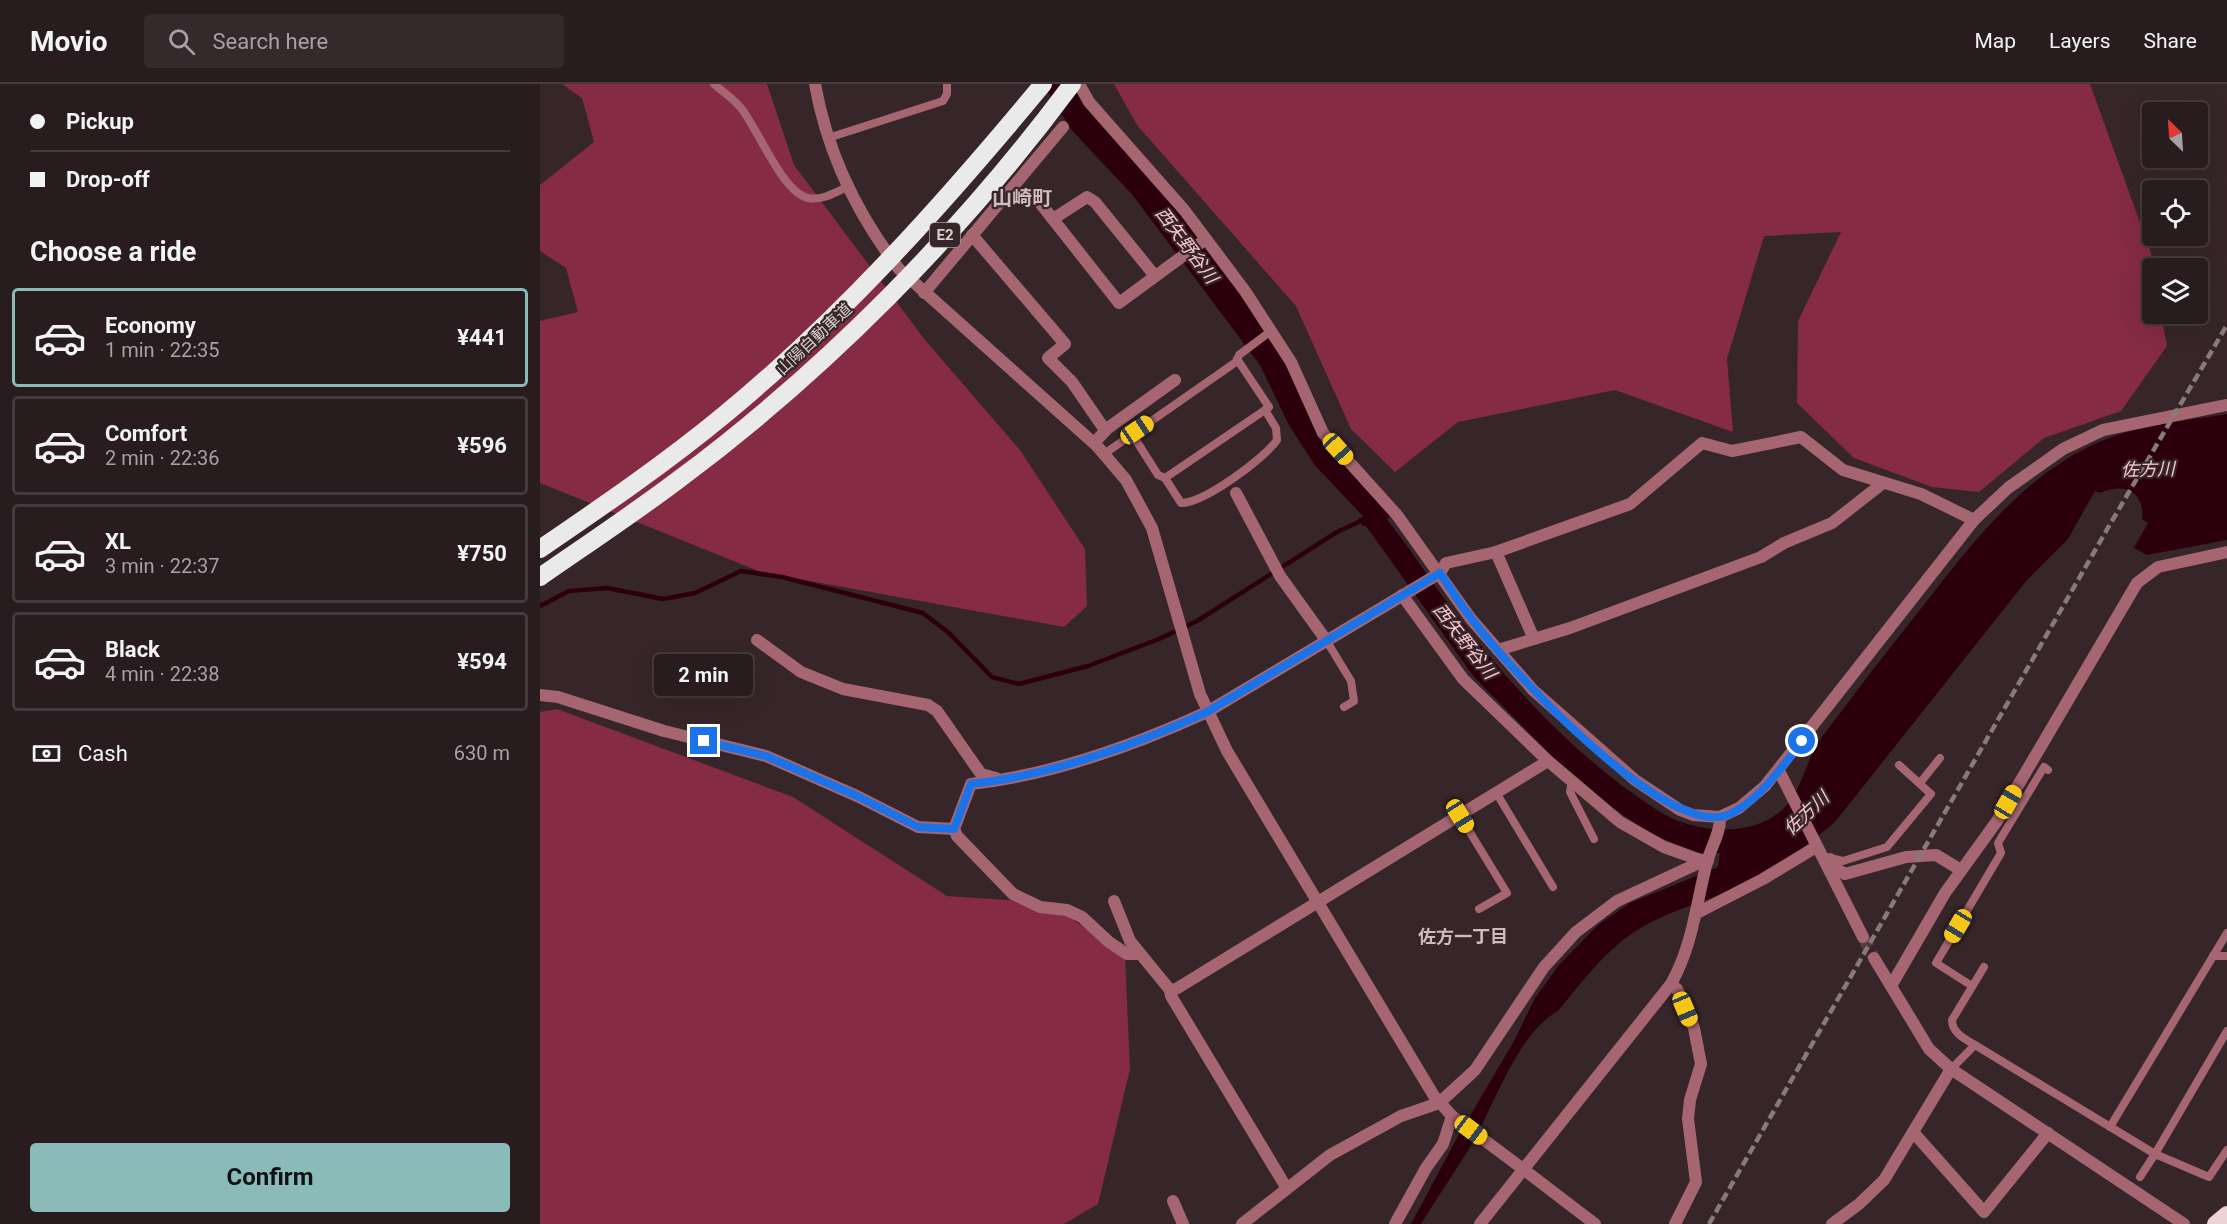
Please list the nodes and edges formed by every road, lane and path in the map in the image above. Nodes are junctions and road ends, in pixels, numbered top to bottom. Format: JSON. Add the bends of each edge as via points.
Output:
{"nodes":[{"id":1,"x":714,"y":84,"type":"edge"},
{"id":2,"x":815,"y":84,"type":"edge"},
{"id":3,"x":947,"y":84,"type":"edge"},
{"id":4,"x":1043,"y":84,"type":"edge"},
{"id":5,"x":1072,"y":84,"type":"edge"},
{"id":6,"x":1079,"y":84,"type":"edge"},
{"id":7,"x":1063,"y":127,"type":"dead end"},
{"id":8,"x":828,"y":138,"type":"junction"},
{"id":9,"x":847,"y":186,"type":"junction"},
{"id":10,"x":1037,"y":199,"type":"dead end"},
{"id":11,"x":1053,"y":219,"type":"junction"},
{"id":12,"x":972,"y":235,"type":"junction"},
{"id":13,"x":1203,"y":242,"type":"junction"},
{"id":14,"x":1155,"y":276,"type":"junction"},
{"id":15,"x":924,"y":292,"type":"junction"},
{"id":16,"x":1268,"y":332,"type":"junction"},
{"id":17,"x":1238,"y":359,"type":"junction"},
{"id":18,"x":1175,"y":380,"type":"dead end"},
{"id":19,"x":2227,"y":405,"type":"edge"},
{"id":20,"x":1265,"y":410,"type":"junction"},
{"id":21,"x":1105,"y":430,"type":"junction"},
{"id":22,"x":1132,"y":434,"type":"junction"},
{"id":23,"x":1094,"y":443,"type":"junction"},
{"id":24,"x":1104,"y":454,"type":"junction"},
{"id":25,"x":1164,"y":477,"type":"junction"},
{"id":26,"x":1230,"y":479,"type":"junction"},
{"id":27,"x":1883,"y":483,"type":"junction"},
{"id":28,"x":1236,"y":493,"type":"joint"},
{"id":29,"x":1974,"y":520,"type":"junction"},
{"id":30,"x":540,"y":549,"type":"edge"},
{"id":31,"x":1496,"y":552,"type":"junction"},
{"id":32,"x":2227,"y":552,"type":"edge"},
{"id":33,"x":1440,"y":573,"type":"junction"},
{"id":34,"x":540,"y":576,"type":"edge"},
{"id":35,"x":1402,"y":595,"type":"junction"},
{"id":36,"x":1534,"y":639,"type":"junction"},
{"id":37,"x":757,"y":640,"type":"dead end"},
{"id":38,"x":1326,"y":640,"type":"junction"},
{"id":39,"x":1498,"y":650,"type":"junction"},
{"id":40,"x":540,"y":696,"type":"edge"},
{"id":41,"x":1344,"y":707,"type":"dead end"},
{"id":42,"x":1207,"y":712,"type":"junction"},
{"id":43,"x":1940,"y":758,"type":"dead end"},
{"id":44,"x":1548,"y":761,"type":"junction"},
{"id":45,"x":1899,"y":765,"type":"dead end"},
{"id":46,"x":2048,"y":770,"type":"dead end"},
{"id":47,"x":1781,"y":775,"type":"junction"},
{"id":48,"x":998,"y":781,"type":"junction"},
{"id":49,"x":1572,"y":782,"type":"junction"},
{"id":50,"x":1920,"y":783,"type":"junction"},
{"id":51,"x":1497,"y":794,"type":"junction"},
{"id":52,"x":1460,"y":816,"type":"junction"},
{"id":53,"x":1720,"y":821,"type":"junction"},
{"id":54,"x":954,"y":829,"type":"junction"},
{"id":55,"x":1594,"y":839,"type":"dead end"},
{"id":56,"x":1820,"y":851,"type":"junction"},
{"id":57,"x":1706,"y":861,"type":"junction"},
{"id":58,"x":1961,"y":870,"type":"junction"},
{"id":59,"x":1552,"y":887,"type":"dead end"},
{"id":60,"x":1114,"y":901,"type":"dead end"},
{"id":61,"x":1318,"y":904,"type":"junction"},
{"id":62,"x":1479,"y":909,"type":"dead end"},
{"id":63,"x":1697,"y":911,"type":"junction"},
{"id":64,"x":2227,"y":933,"type":"edge"},
{"id":65,"x":1863,"y":937,"type":"tunnel mouth"},
{"id":66,"x":1139,"y":954,"type":"junction"},
{"id":67,"x":2213,"y":956,"type":"junction"},
{"id":68,"x":2227,"y":956,"type":"edge"},
{"id":69,"x":1874,"y":958,"type":"tunnel mouth"},
{"id":70,"x":1984,"y":967,"type":"dead end"},
{"id":71,"x":1671,"y":984,"type":"junction"},
{"id":72,"x":1891,"y":986,"type":"junction"},
{"id":73,"x":1972,"y":987,"type":"junction"},
{"id":74,"x":1170,"y":990,"type":"junction"},
{"id":75,"x":2227,"y":1031,"type":"edge"},
{"id":76,"x":1975,"y":1045,"type":"junction"},
{"id":77,"x":1951,"y":1069,"type":"junction"},
{"id":78,"x":1439,"y":1103,"type":"junction"},
{"id":79,"x":1454,"y":1118,"type":"junction"},
{"id":80,"x":2110,"y":1127,"type":"junction"},
{"id":81,"x":1912,"y":1132,"type":"junction"},
{"id":82,"x":2048,"y":1133,"type":"junction"},
{"id":83,"x":2227,"y":1150,"type":"edge"},
{"id":84,"x":2155,"y":1154,"type":"junction"},
{"id":85,"x":1523,"y":1169,"type":"junction"},
{"id":86,"x":2140,"y":1177,"type":"dead end"},
{"id":87,"x":1286,"y":1187,"type":"junction"},
{"id":88,"x":1173,"y":1201,"type":"dead end"},
{"id":89,"x":2227,"y":1214,"type":"edge"},
{"id":90,"x":1184,"y":1224,"type":"edge"},
{"id":91,"x":1242,"y":1224,"type":"edge"},
{"id":92,"x":1395,"y":1224,"type":"edge"},
{"id":93,"x":1480,"y":1224,"type":"edge"},
{"id":94,"x":1595,"y":1224,"type":"edge"},
{"id":95,"x":1675,"y":1224,"type":"edge"},
{"id":96,"x":1832,"y":1224,"type":"edge"},
{"id":97,"x":2184,"y":1224,"type":"edge"},
{"id":98,"x":2216,"y":1224,"type":"edge"}],
"edges":[{"from":1,"to":9,"type":"lane","via":[[739,106],[759,132],[793,192],[810,199],[826,197]]},
{"from":2,"to":8,"type":"street"},
{"from":3,"to":8,"type":"lane","via":[[943,101]]},
{"from":4,"to":30,"type":"highway","name":"山陽自動車道","number":"E2","via":[[949,195],[789,358],[668,459]]},
{"from":5,"to":34,"type":"highway","name":"山陽自動車道","number":"E2","via":[[967,212],[878,306],[806,374],[679,480]]},
{"from":6,"to":13,"type":"street","via":[[1089,102],[1185,211]]},
{"from":7,"to":12,"type":"street"},
{"from":8,"to":9,"type":"street"},
{"from":9,"to":15,"type":"street","via":[[881,245]]},
{"from":10,"to":11,"type":"street"},
{"from":11,"to":14,"type":"street","via":[[1087,197]]},
{"from":11,"to":14,"type":"street","via":[[1119,303]]},
{"from":12,"to":15,"type":"street"},
{"from":12,"to":21,"type":"street","via":[[1065,344],[1048,358],[1072,382]]},
{"from":13,"to":14,"type":"street"},
{"from":13,"to":16,"type":"street"},
{"from":15,"to":23,"type":"street"},
{"from":16,"to":17,"type":"lane"},
{"from":16,"to":33,"type":"street","via":[[1291,362],[1323,433],[1397,515]]},
{"from":17,"to":20,"type":"lane","via":[[1269,407]]},
{"from":17,"to":22,"type":"lane"},
{"from":18,"to":21,"type":"street"},
{"from":19,"to":29,"type":"street","via":[[2121,425],[2091,435],[2034,467]]},
{"from":20,"to":25,"type":"lane"},
{"from":20,"to":26,"type":"lane","via":[[1276,428],[1277,440],[1269,451]]},
{"from":21,"to":23,"type":"street"},
{"from":22,"to":24,"type":"lane"},
{"from":22,"to":25,"type":"lane","via":[[1158,475]]},
{"from":23,"to":24,"type":"street"},
{"from":24,"to":42,"type":"street","via":[[1126,480],[1157,542]]},
{"from":25,"to":26,"type":"lane","via":[[1181,503],[1191,503]]},
{"from":26,"to":28,"type":"lane"},
{"from":27,"to":29,"type":"street","via":[[1921,494]]},
{"from":27,"to":31,"type":"street","via":[[1843,470],[1801,437],[1732,451],[1701,443],[1630,504]]},
{"from":27,"to":36,"type":"street","via":[[1832,523],[1761,557]]},
{"from":28,"to":38,"type":"street","via":[[1278,570]]},
{"from":29,"to":47,"type":"street"},
{"from":31,"to":33,"type":"street","via":[[1446,563]]},
{"from":31,"to":36,"type":"street"},
{"from":32,"to":58,"type":"street","via":[[2158,567],[2137,583],[1997,821]]},
{"from":33,"to":35,"type":"street"},
{"from":33,"to":39,"type":"street"},
{"from":35,"to":38,"type":"street"},
{"from":35,"to":44,"type":"street","via":[[1463,679]]},
{"from":36,"to":39,"type":"street"},
{"from":37,"to":48,"type":"street","via":[[801,672],[843,689],[928,705],[937,711],[981,774],[994,776]]},
{"from":38,"to":41,"type":"lane","via":[[1354,691],[1354,701]]},
{"from":38,"to":42,"type":"street"},
{"from":39,"to":53,"type":"street","via":[[1533,690],[1635,780],[1680,810]]},
{"from":40,"to":54,"type":"street","via":[[558,697],[664,731],[766,756],[918,827]]},
{"from":42,"to":48,"type":"street","via":[[1047,771]]},
{"from":42,"to":61,"type":"street"},
{"from":43,"to":50,"type":"lane"},
{"from":44,"to":49,"type":"street"},
{"from":44,"to":51,"type":"street"},
{"from":45,"to":50,"type":"lane"},
{"from":46,"to":73,"type":"lane","via":[[2044,767],[1998,843],[2001,853],[1936,963]]},
{"from":47,"to":53,"type":"street"},
{"from":47,"to":56,"type":"street"},
{"from":48,"to":54,"type":"street","via":[[971,784]]},
{"from":49,"to":55,"type":"lane","via":[[1570,792]]},
{"from":49,"to":57,"type":"street","via":[[1620,822],[1664,847]]},
{"from":50,"to":56,"type":"lane","via":[[1931,794],[1887,847],[1843,861]]},
{"from":51,"to":52,"type":"street"},
{"from":51,"to":59,"type":"lane"},
{"from":52,"to":61,"type":"street"},
{"from":52,"to":62,"type":"lane","via":[[1507,893]]},
{"from":53,"to":57,"type":"street"},
{"from":54,"to":66,"type":"street","via":[[1013,894],[1040,907],[1067,910],[1082,917],[1127,954]]},
{"from":56,"to":58,"type":"street","via":[[1845,874],[1906,856],[1936,855]]},
{"from":56,"to":63,"type":"street"},
{"from":56,"to":65,"type":"street"},
{"from":57,"to":63,"type":"street"},
{"from":57,"to":78,"type":"street","via":[[1617,901],[1576,932],[1544,967],[1475,1070]]},
{"from":58,"to":72,"type":"street"},
{"from":60,"to":66,"type":"street"},
{"from":61,"to":74,"type":"street"},
{"from":61,"to":78,"type":"street"},
{"from":63,"to":71,"type":"street","via":[[1687,952]]},
{"from":64,"to":67,"type":"lane"},
{"from":66,"to":74,"type":"street"},
{"from":67,"to":68,"type":"lane"},
{"from":67,"to":80,"type":"lane"},
{"from":69,"to":72,"type":"street"},
{"from":70,"to":73,"type":"lane"},
{"from":71,"to":85,"type":"street"},
{"from":71,"to":95,"type":"street","via":[[1677,989],[1694,1028],[1701,1064],[1688,1119],[1696,1182]]},
{"from":72,"to":77,"type":"street","via":[[1929,1049]]},
{"from":73,"to":76,"type":"lane","via":[[1952,1025]]},
{"from":74,"to":87,"type":"street"},
{"from":75,"to":84,"type":"lane"},
{"from":76,"to":77,"type":"lane"},
{"from":76,"to":80,"type":"lane"},
{"from":77,"to":81,"type":"street"},
{"from":77,"to":82,"type":"street"},
{"from":78,"to":79,"type":"street"},
{"from":78,"to":87,"type":"street","via":[[1401,1116],[1344,1147]]},
{"from":79,"to":85,"type":"street"},
{"from":79,"to":92,"type":"street","via":[[1443,1144]]},
{"from":80,"to":84,"type":"lane"},
{"from":81,"to":82,"type":"street","via":[[1984,1212]]},
{"from":81,"to":96,"type":"street","via":[[1884,1180]]},
{"from":82,"to":97,"type":"street"},
{"from":83,"to":84,"type":"lane","via":[[2209,1177]]},
{"from":84,"to":86,"type":"lane"},
{"from":85,"to":93,"type":"street"},
{"from":85,"to":94,"type":"street"},
{"from":87,"to":91,"type":"street"},
{"from":88,"to":90,"type":"street"},
{"from":89,"to":98,"type":"highway"}]}
